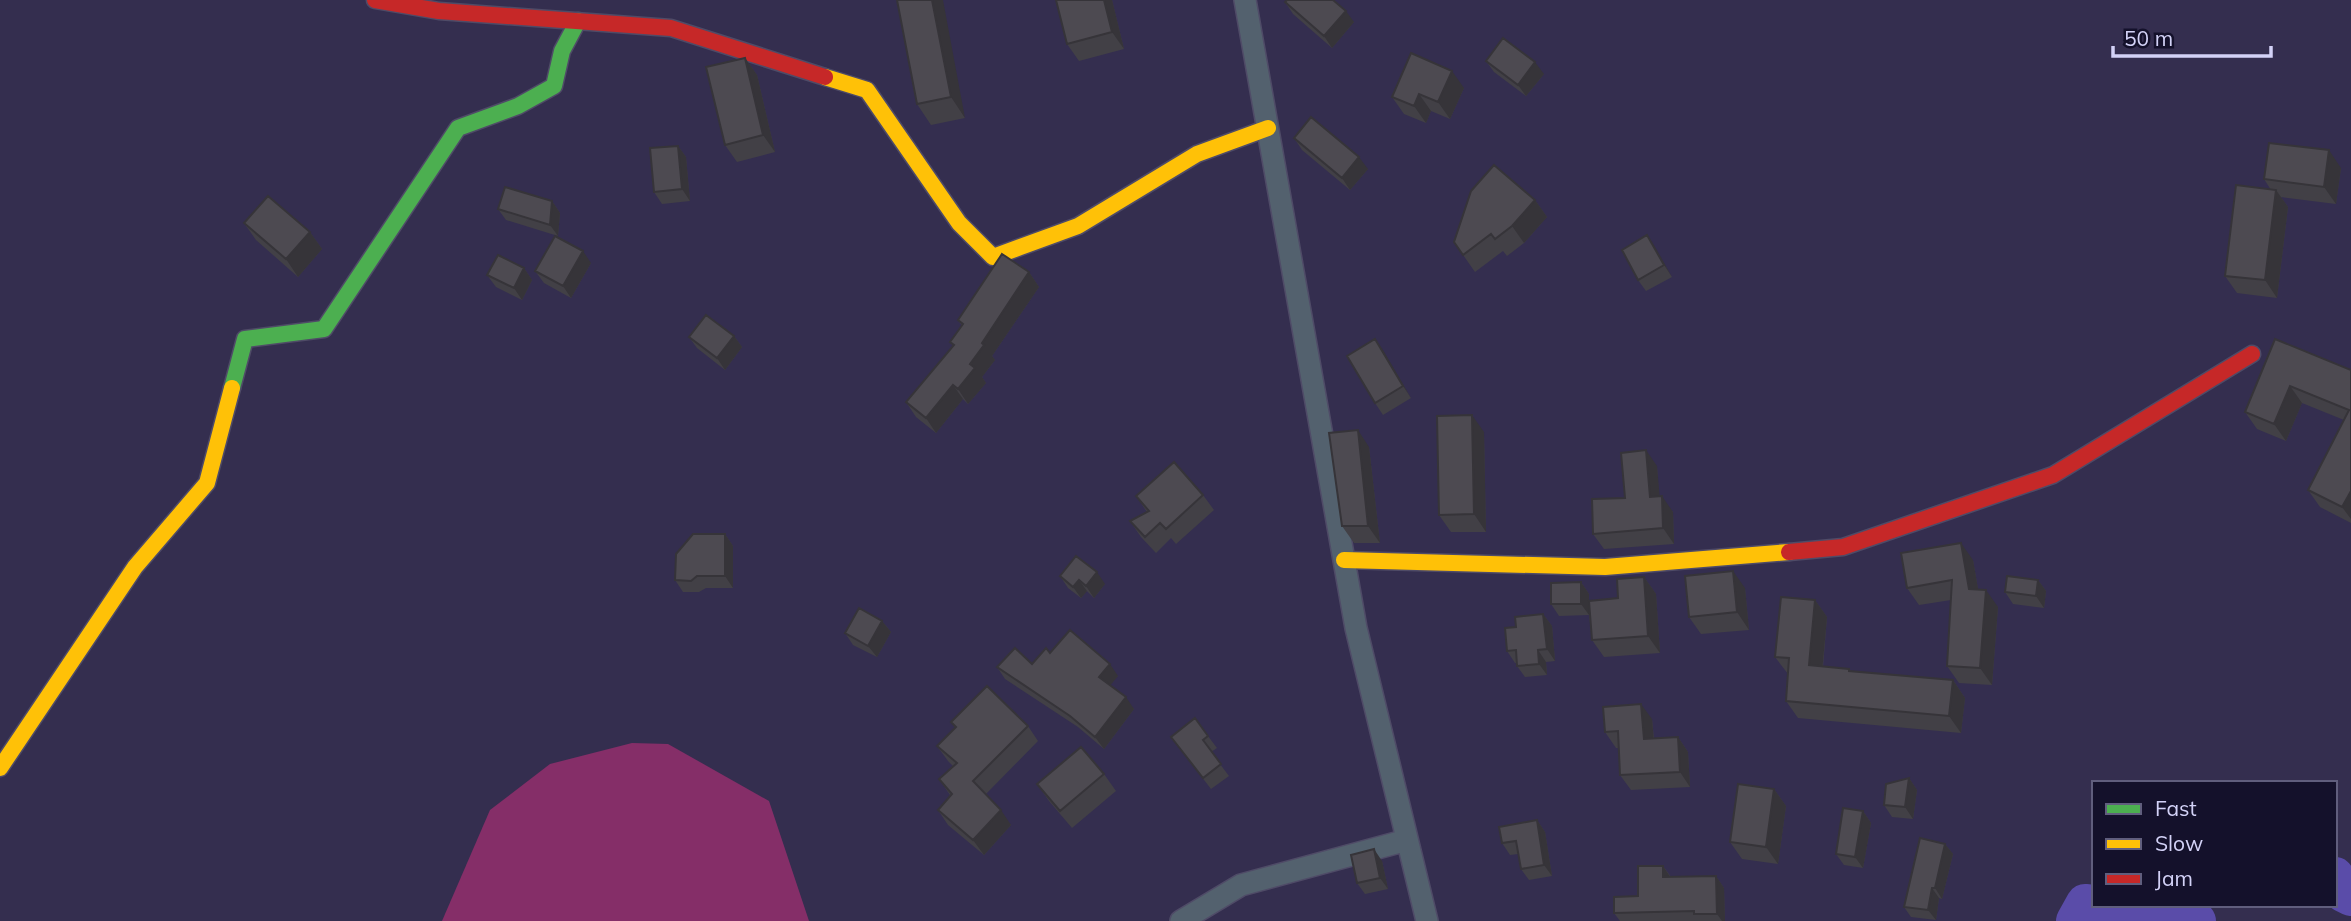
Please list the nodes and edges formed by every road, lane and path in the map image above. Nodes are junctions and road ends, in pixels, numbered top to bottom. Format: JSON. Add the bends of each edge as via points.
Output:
{"nodes":[{"id":1,"x":375,"y":0,"type":"edge"},
{"id":2,"x":1245,"y":0,"type":"edge"},
{"id":3,"x":578,"y":21,"type":"junction"},
{"id":4,"x":1268,"y":128,"type":"junction"},
{"id":5,"x":2252,"y":354,"type":"dead end"},
{"id":6,"x":1344,"y":561,"type":"junction"},
{"id":7,"x":0,"y":768,"type":"edge"},
{"id":8,"x":1407,"y":840,"type":"junction"},
{"id":9,"x":1181,"y":921,"type":"edge"},
{"id":10,"x":1427,"y":921,"type":"edge"}],
"edges":[{"from":1,"to":3,"type":"street","via":[[439,11]]},
{"from":2,"to":4,"type":"street"},
{"from":3,"to":4,"type":"street","via":[[671,28],[867,90],[959,223],[993,257],[1078,226],[1197,154]]},
{"from":3,"to":7,"type":"street","via":[[562,51],[554,86],[518,106],[458,128],[324,329],[245,339],[207,483],[135,568]]},
{"from":4,"to":6,"type":"street"},
{"from":5,"to":6,"type":"street","via":[[2053,475],[1843,547],[1605,567]]},
{"from":6,"to":8,"type":"street"},
{"from":8,"to":9,"type":"street","via":[[1241,885]]},
{"from":8,"to":10,"type":"street"}]}
